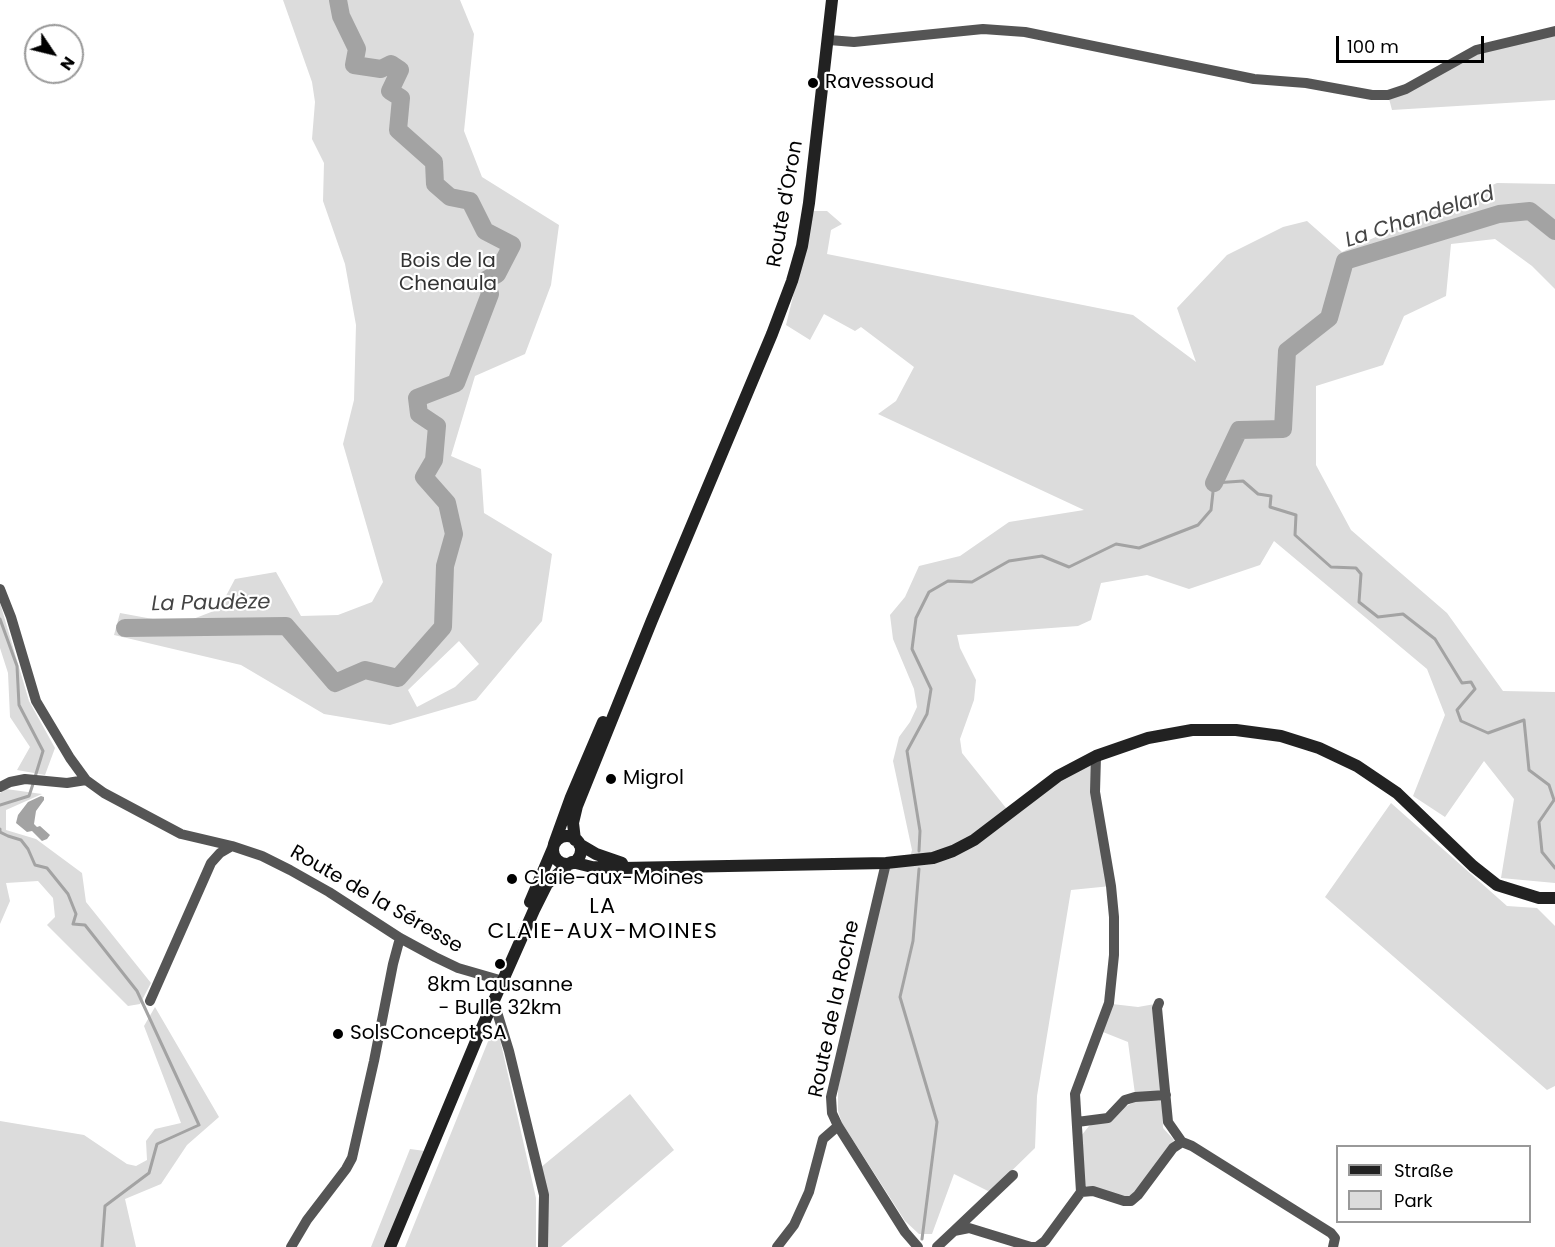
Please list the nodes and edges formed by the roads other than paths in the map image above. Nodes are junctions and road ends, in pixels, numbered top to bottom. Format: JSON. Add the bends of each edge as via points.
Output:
{"nodes":[{"id":1,"x":832,"y":0,"type":"edge"},
{"id":2,"x":1555,"y":31,"type":"edge"},
{"id":3,"x":829,"y":40,"type":"junction"},
{"id":4,"x":0,"y":589,"type":"edge"},
{"id":5,"x":651,"y":620,"type":"junction"},
{"id":6,"x":1096,"y":756,"type":"junction"},
{"id":7,"x":86,"y":780,"type":"junction"},
{"id":8,"x":0,"y":787,"type":"edge"},
{"id":9,"x":577,"y":842,"type":"junction"},
{"id":10,"x":232,"y":846,"type":"junction"},
{"id":11,"x":554,"y":846,"type":"junction"},
{"id":12,"x":886,"y":862,"type":"junction"},
{"id":13,"x":571,"y":863,"type":"junction"},
{"id":14,"x":647,"y":867,"type":"junction"},
{"id":15,"x":1555,"y":898,"type":"edge"},
{"id":16,"x":400,"y":938,"type":"junction"},
{"id":17,"x":516,"y":948,"type":"junction"},
{"id":18,"x":502,"y":981,"type":"junction"},
{"id":19,"x":150,"y":1001,"type":"dead end"},
{"id":20,"x":1159,"y":1003,"type":"dead end"},
{"id":21,"x":492,"y":1006,"type":"junction"},
{"id":22,"x":1166,"y":1095,"type":"junction"},
{"id":23,"x":1077,"y":1122,"type":"junction"},
{"id":24,"x":838,"y":1126,"type":"junction"},
{"id":25,"x":1182,"y":1142,"type":"junction"},
{"id":26,"x":1013,"y":1175,"type":"dead end"},
{"id":27,"x":1081,"y":1192,"type":"junction"},
{"id":28,"x":954,"y":1231,"type":"junction"},
{"id":29,"x":291,"y":1247,"type":"edge"},
{"id":30,"x":390,"y":1247,"type":"edge"},
{"id":31,"x":543,"y":1247,"type":"edge"},
{"id":32,"x":777,"y":1247,"type":"edge"},
{"id":33,"x":918,"y":1247,"type":"edge"},
{"id":34,"x":937,"y":1247,"type":"edge"},
{"id":35,"x":1333,"y":1247,"type":"edge"}],
"edges":[{"from":1,"to":3,"type":"main road","name":"Route d'Oron"},
{"from":2,"to":3,"type":"street","via":[[1476,50],[1388,95],[1306,82],[1254,79],[1025,32],[983,29],[854,42]]},
{"from":3,"to":5,"type":"main road","name":"Route d'Oron","via":[[798,261],[782,311]]},
{"from":4,"to":7,"type":"street","via":[[36,701]]},
{"from":5,"to":9,"type":"main road","via":[[577,806],[573,823]]},
{"from":5,"to":11,"type":"main road","via":[[584,766]]},
{"from":6,"to":12,"type":"main road","via":[[1058,776],[974,840],[953,851],[933,858]]},
{"from":6,"to":15,"type":"main road","via":[[1148,738],[1192,730],[1281,736],[1356,766],[1397,793],[1497,885],[1539,898]]},
{"from":6,"to":23,"type":"street","via":[[1095,792],[1111,886],[1114,955],[1109,1003],[1075,1094]]},
{"from":7,"to":8,"type":"street","via":[[68,783],[25,779]]},
{"from":7,"to":10,"type":"street","name":"Route de la Séresse","via":[[181,834]]},
{"from":9,"to":11,"type":"main road","via":[[564,837]]},
{"from":9,"to":13,"type":"main road","via":[[579,855]]},
{"from":9,"to":14,"type":"main road","via":[[609,859]]},
{"from":10,"to":16,"type":"street","name":"Route de la Séresse","via":[[262,856],[329,892]]},
{"from":10,"to":19,"type":"street","via":[[211,864]]},
{"from":11,"to":13,"type":"main road","via":[[557,860]]},
{"from":11,"to":17,"type":"main road","via":[[533,892]]},
{"from":12,"to":14,"type":"main road"},
{"from":12,"to":24,"type":"street","name":"Route de la Roche","via":[[831,1097]]},
{"from":13,"to":14,"type":"main road"},
{"from":13,"to":17,"type":"main road","via":[[547,884]]},
{"from":16,"to":18,"type":"street","name":"Route de la Séresse","via":[[458,968]]},
{"from":16,"to":29,"type":"street","via":[[352,1158]]},
{"from":17,"to":18,"type":"main road"},
{"from":18,"to":21,"type":"main road"},
{"from":20,"to":22,"type":"street"},
{"from":21,"to":30,"type":"main road"},
{"from":21,"to":31,"type":"street","via":[[509,1051],[544,1195]]},
{"from":22,"to":23,"type":"street","via":[[1125,1100],[1108,1118]]},
{"from":22,"to":25,"type":"street","via":[[1168,1122]]},
{"from":23,"to":27,"type":"street"},
{"from":24,"to":32,"type":"street","via":[[823,1140],[809,1192],[794,1225]]},
{"from":24,"to":33,"type":"street","name":"Route de la Roche"},
{"from":25,"to":27,"type":"street","via":[[1131,1201],[1093,1191]]},
{"from":25,"to":35,"type":"street","via":[[1331,1233],[1335,1238]]},
{"from":26,"to":28,"type":"street"},
{"from":27,"to":28,"type":"street","via":[[1038,1247],[969,1228]]},
{"from":28,"to":34,"type":"street"}]}
